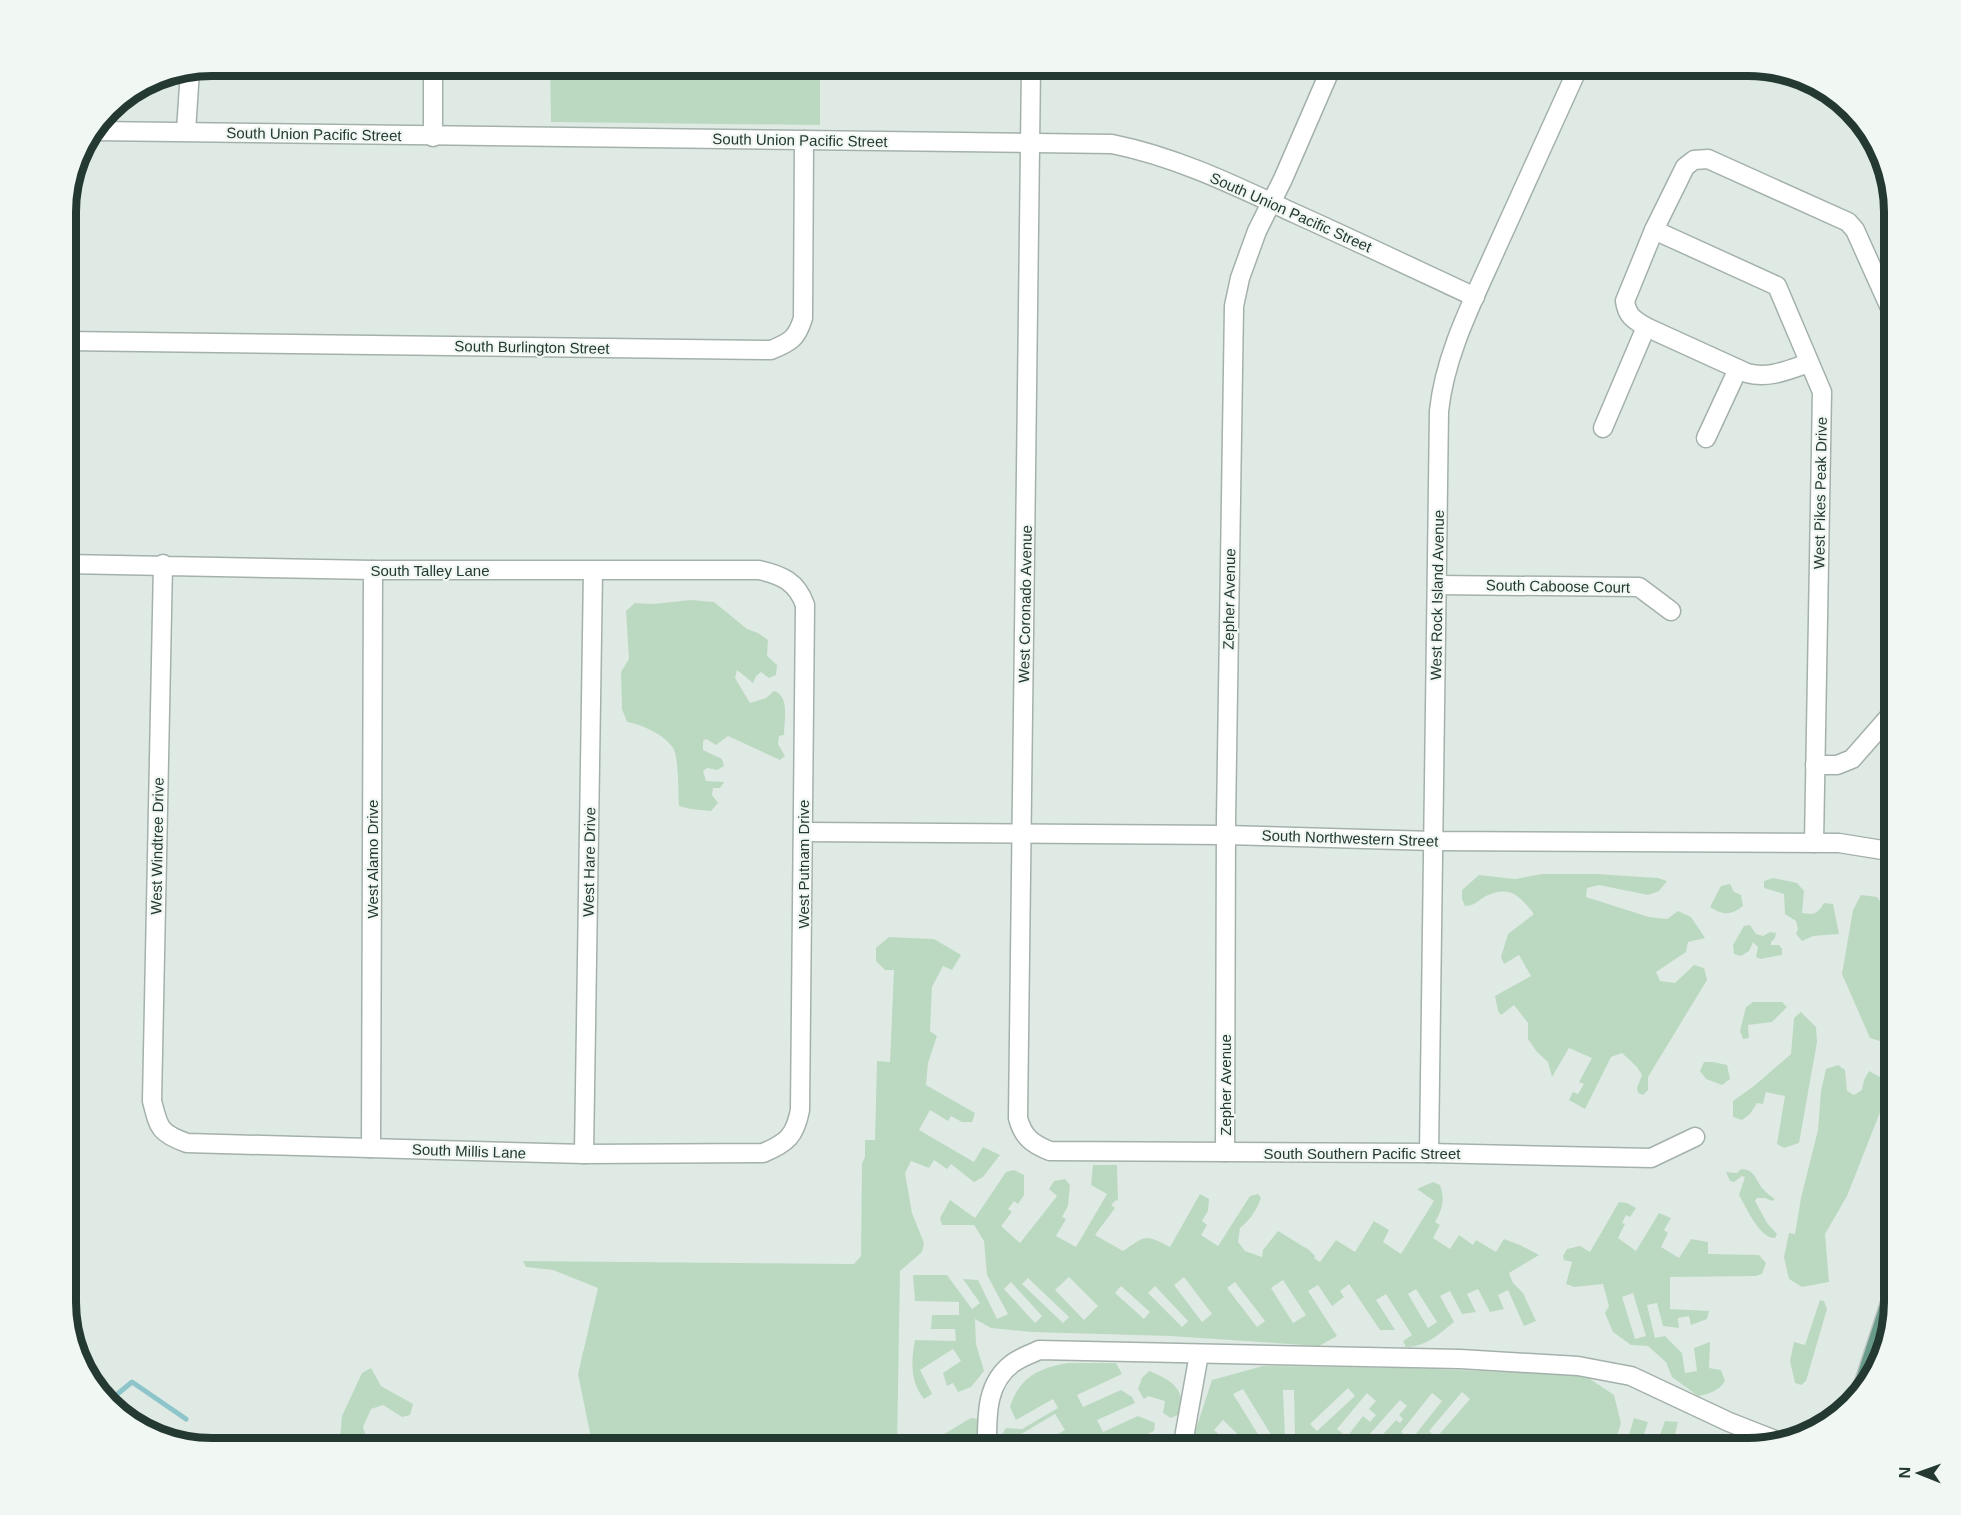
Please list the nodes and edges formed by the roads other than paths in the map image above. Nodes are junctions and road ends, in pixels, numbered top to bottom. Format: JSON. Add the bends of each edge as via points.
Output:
{"nodes":[{"id":1,"x":1031,"y":76,"type":"edge"},
{"id":2,"x":1328,"y":76,"type":"edge"},
{"id":3,"x":1574,"y":76,"type":"edge"},
{"id":4,"x":433,"y":77,"type":"edge"},
{"id":5,"x":189,"y":79,"type":"edge"},
{"id":6,"x":104,"y":131,"type":"edge"},
{"id":7,"x":186,"y":131,"type":"junction"},
{"id":8,"x":433,"y":136,"type":"junction"},
{"id":9,"x":804,"y":140,"type":"junction"},
{"id":10,"x":1030,"y":143,"type":"junction"},
{"id":11,"x":1272,"y":203,"type":"junction"},
{"id":12,"x":1654,"y":230,"type":"junction"},
{"id":13,"x":1884,"y":295,"type":"edge"},
{"id":14,"x":1475,"y":297,"type":"junction"},
{"id":15,"x":1646,"y":327,"type":"junction"},
{"id":16,"x":77,"y":340,"type":"edge"},
{"id":17,"x":1809,"y":363,"type":"junction"},
{"id":18,"x":1738,"y":369,"type":"junction"},
{"id":19,"x":1604,"y":428,"type":"dead end"},
{"id":20,"x":1706,"y":438,"type":"dead end"},
{"id":21,"x":77,"y":564,"type":"edge"},
{"id":22,"x":163,"y":564,"type":"junction"},
{"id":23,"x":373,"y":570,"type":"junction"},
{"id":24,"x":593,"y":570,"type":"junction"},
{"id":25,"x":792,"y":582,"type":"joint"},
{"id":26,"x":1437,"y":585,"type":"junction"},
{"id":27,"x":1671,"y":611,"type":"dead end"},
{"id":28,"x":1884,"y":723,"type":"edge"},
{"id":29,"x":1815,"y":765,"type":"junction"},
{"id":30,"x":804,"y":832,"type":"junction"},
{"id":31,"x":1023,"y":833,"type":"junction"},
{"id":32,"x":1226,"y":835,"type":"junction"},
{"id":33,"x":1434,"y":841,"type":"junction"},
{"id":34,"x":1814,"y":843,"type":"junction"},
{"id":35,"x":1884,"y":850,"type":"edge"},
{"id":36,"x":158,"y":1126,"type":"joint"},
{"id":37,"x":1695,"y":1137,"type":"dead end"},
{"id":38,"x":1028,"y":1139,"type":"joint"},
{"id":39,"x":784,"y":1144,"type":"joint"},
{"id":40,"x":371,"y":1148,"type":"junction"},
{"id":41,"x":1225,"y":1152,"type":"junction"},
{"id":42,"x":1430,"y":1153,"type":"junction"},
{"id":43,"x":584,"y":1154,"type":"junction"},
{"id":44,"x":1882,"y":1327,"type":"edge"},
{"id":45,"x":1199,"y":1354,"type":"junction"},
{"id":46,"x":1872,"y":1357,"type":"edge"},
{"id":47,"x":1767,"y":1437,"type":"edge"},
{"id":48,"x":987,"y":1438,"type":"edge"},
{"id":49,"x":1184,"y":1438,"type":"edge"}],
"edges":[{"from":1,"to":10,"type":"street","name":"West Coronado Avenue"},
{"from":2,"to":11,"type":"street","name":"Zepher Avenue"},
{"from":3,"to":14,"type":"street","name":"West Rock Island Avenue"},
{"from":4,"to":8,"type":"street"},
{"from":5,"to":7,"type":"street"},
{"from":6,"to":7,"type":"street","name":"South Union Pacific Street"},
{"from":7,"to":8,"type":"street","name":"South Union Pacific Street"},
{"from":8,"to":9,"type":"street","name":"South Union Pacific Street"},
{"from":9,"to":10,"type":"street","name":"South Union Pacific Street"},
{"from":9,"to":16,"type":"street","name":"South Burlington Street","via":[[803,318],[798,334],[771,350]]},
{"from":10,"to":11,"type":"street","name":"South Union Pacific Street","via":[[1112,144],[1145,151]]},
{"from":10,"to":31,"type":"street","name":"West Coronado Avenue"},
{"from":11,"to":14,"type":"street","name":"South Union Pacific Street"},
{"from":11,"to":32,"type":"street","name":"Zepher Avenue","via":[[1257,231],[1234,306]]},
{"from":12,"to":13,"type":"street","via":[[1685,166],[1694,160],[1708,159],[1848,222]]},
{"from":12,"to":15,"type":"street","via":[[1625,301],[1632,319]]},
{"from":12,"to":17,"type":"street","name":"West Pikes Peak Drive","via":[[1777,286]]},
{"from":14,"to":26,"type":"street","name":"West Rock Island Avenue","via":[[1442,387]]},
{"from":15,"to":18,"type":"street"},
{"from":15,"to":19,"type":"street"},
{"from":17,"to":18,"type":"street","via":[[1770,375],[1758,376]]},
{"from":17,"to":29,"type":"street","name":"West Pikes Peak Drive","via":[[1822,392]]},
{"from":18,"to":20,"type":"street"},
{"from":21,"to":22,"type":"street","name":"South Talley Lane"},
{"from":22,"to":23,"type":"street","name":"South Talley Lane"},
{"from":22,"to":36,"type":"street","name":"West Windtree Drive","via":[[152,1101]]},
{"from":23,"to":24,"type":"street","name":"South Talley Lane"},
{"from":23,"to":40,"type":"street","name":"West Alamo Drive"},
{"from":24,"to":25,"type":"street","name":"South Talley Lane","via":[[759,570]]},
{"from":24,"to":43,"type":"street","name":"West Hare Drive"},
{"from":25,"to":30,"type":"street","name":"West Putnam Drive","via":[[805,605]]},
{"from":26,"to":27,"type":"street","name":"South Caboose Court","via":[[1639,587]]},
{"from":26,"to":33,"type":"street","name":"West Rock Island Avenue"},
{"from":28,"to":29,"type":"street","via":[[1852,759],[1837,765]]},
{"from":29,"to":34,"type":"street","name":"West Pikes Peak Drive"},
{"from":30,"to":31,"type":"street","name":"South Northwestern Street"},
{"from":30,"to":39,"type":"street","name":"West Putnam Drive","via":[[800,1110],[797,1128]]},
{"from":31,"to":32,"type":"street","name":"South Northwestern Street"},
{"from":31,"to":38,"type":"street","name":"West Coronado Avenue","via":[[1018,1118]]},
{"from":32,"to":33,"type":"street","name":"South Northwestern Street"},
{"from":32,"to":41,"type":"street","name":"Zepher Avenue"},
{"from":33,"to":34,"type":"street","name":"South Northwestern Street"},
{"from":33,"to":42,"type":"street","name":"West Rock Island Avenue"},
{"from":34,"to":35,"type":"street","name":"South Northwestern Street"},
{"from":36,"to":40,"type":"street","name":"South Millis Lane","via":[[169,1136],[187,1143]]},
{"from":37,"to":42,"type":"street","name":"South Southern Pacific Street","via":[[1651,1158]]},
{"from":38,"to":41,"type":"street","name":"South Southern Pacific Street","via":[[1050,1151]]},
{"from":39,"to":43,"type":"street","name":"South Millis Lane","via":[[763,1153]]},
{"from":40,"to":43,"type":"street","name":"South Millis Lane"},
{"from":41,"to":42,"type":"street","name":"South Southern Pacific Street"},
{"from":44,"to":46,"type":"main road"},
{"from":45,"to":47,"type":"street","via":[[1460,1359],[1578,1366],[1630,1376]]},
{"from":45,"to":48,"type":"street","via":[[1039,1350],[1014,1362],[998,1377],[990,1396]]},
{"from":45,"to":49,"type":"street"}]}
